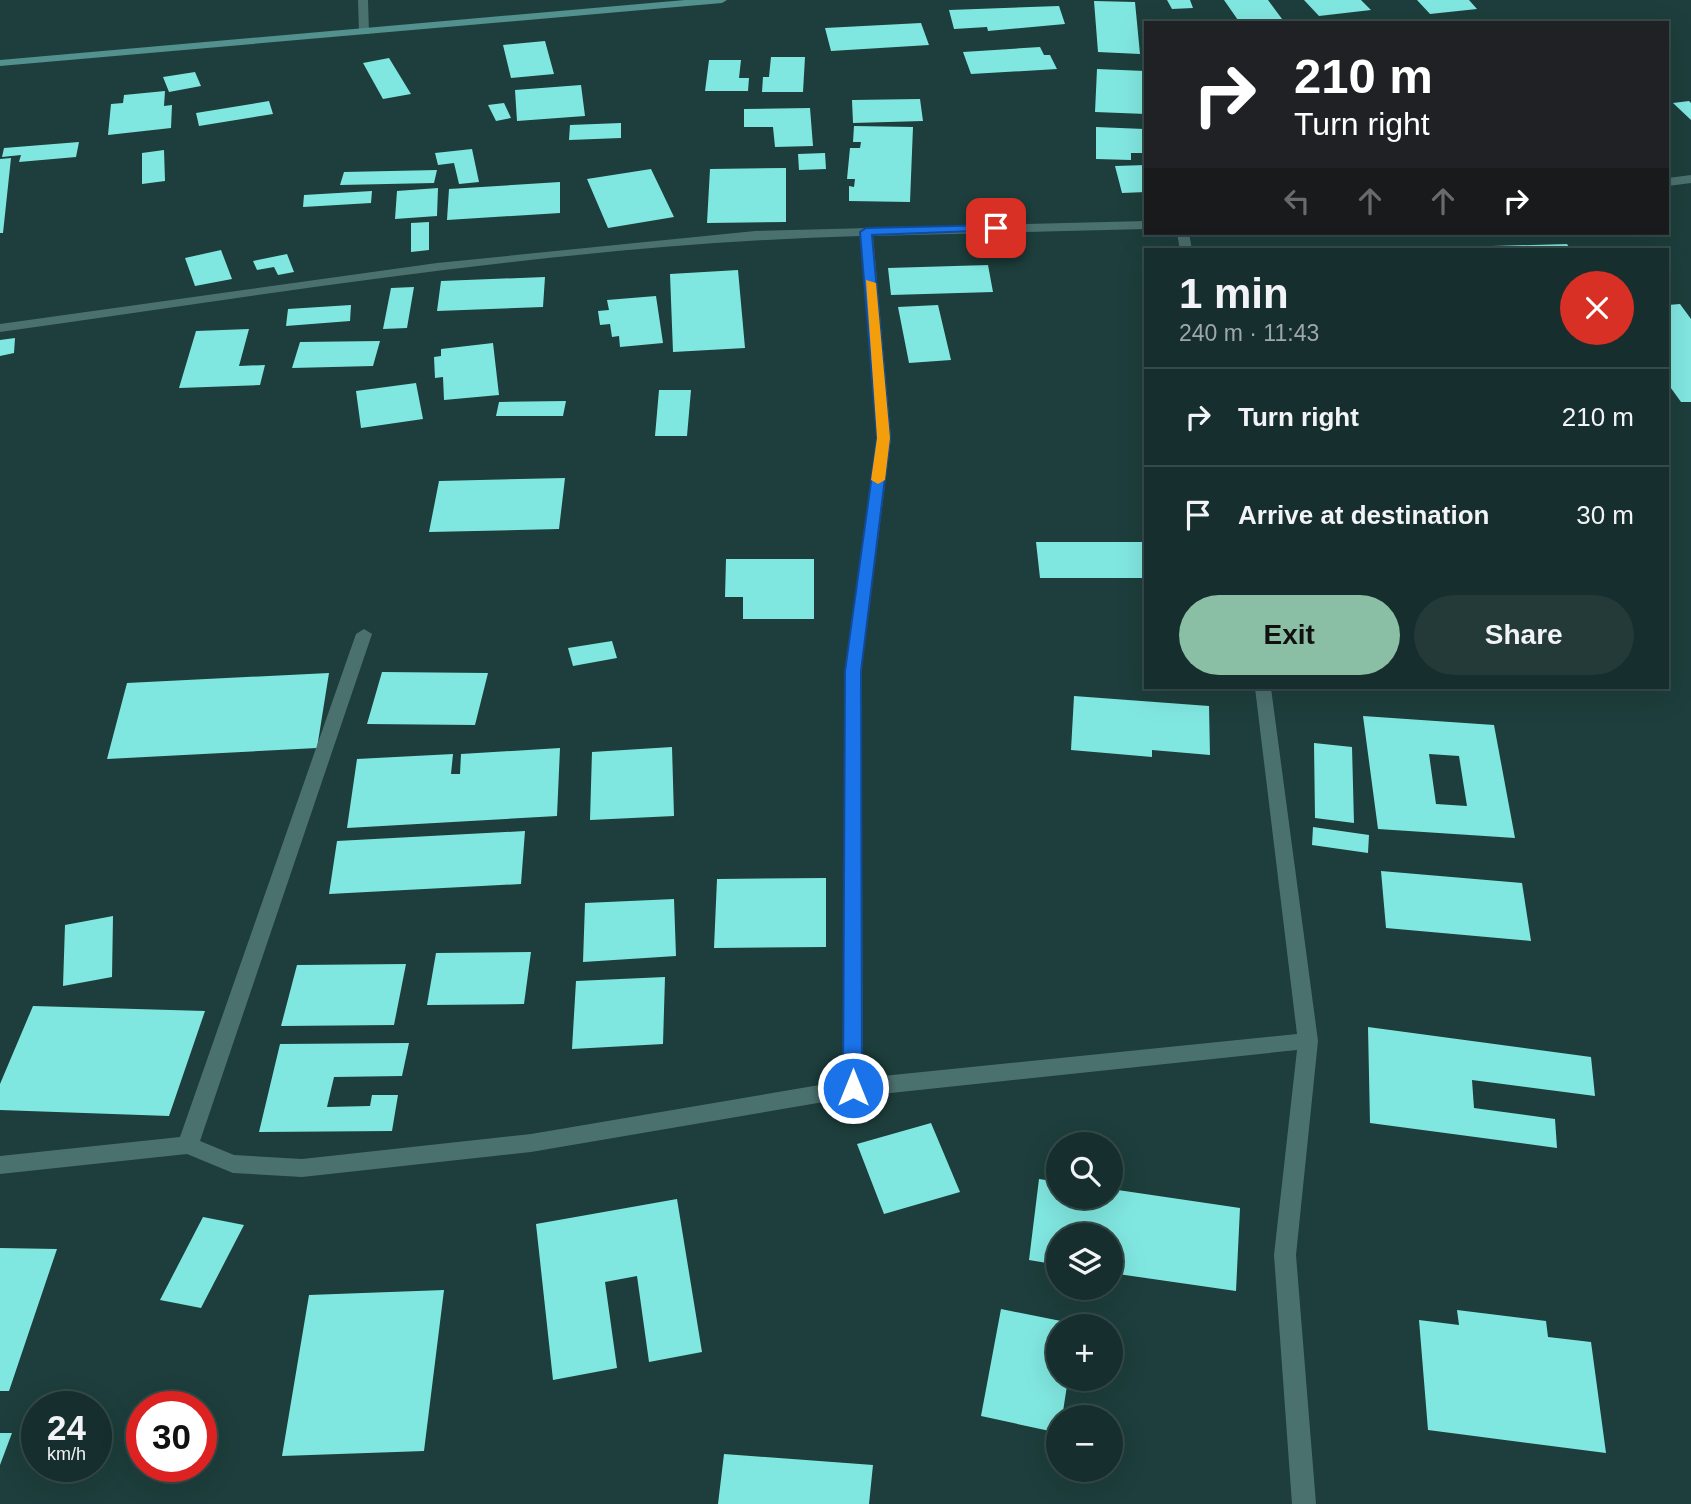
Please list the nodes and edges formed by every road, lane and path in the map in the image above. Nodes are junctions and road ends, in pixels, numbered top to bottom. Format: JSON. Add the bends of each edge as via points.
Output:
{"nodes":[{"id":1,"x":363,"y":0,"type":"edge"},
{"id":2,"x":722,"y":0,"type":"edge"},
{"id":3,"x":365,"y":32,"type":"junction"},
{"id":4,"x":0,"y":63,"type":"edge"},
{"id":5,"x":1691,"y":179,"type":"edge"},
{"id":6,"x":1669,"y":182,"type":"edge"},
{"id":7,"x":1144,"y":225,"type":"edge"},
{"id":8,"x":866,"y":232,"type":"junction"},
{"id":9,"x":0,"y":328,"type":"edge"},
{"id":10,"x":365,"y":634,"type":"dead end"},
{"id":11,"x":1264,"y":689,"type":"edge"},
{"id":12,"x":1308,"y":1041,"type":"junction"},
{"id":13,"x":853,"y":1088,"type":"junction"},
{"id":14,"x":188,"y":1145,"type":"junction"},
{"id":15,"x":0,"y":1166,"type":"edge"},
{"id":16,"x":1304,"y":1504,"type":"edge"}],
"edges":[{"from":1,"to":3,"type":"street"},
{"from":2,"to":3,"type":"street"},
{"from":3,"to":4,"type":"street"},
{"from":5,"to":6,"type":"street"},
{"from":7,"to":8,"type":"street"},
{"from":8,"to":9,"type":"street","via":[[755,235],[551,254]]},
{"from":8,"to":13,"type":"street","via":[[884,438],[853,671]]},
{"from":10,"to":14,"type":"street"},
{"from":11,"to":12,"type":"street"},
{"from":12,"to":13,"type":"street"},
{"from":12,"to":16,"type":"street","via":[[1285,1255]]},
{"from":13,"to":14,"type":"street","via":[[531,1143],[302,1168],[233,1164]]},
{"from":14,"to":15,"type":"street"}]}
